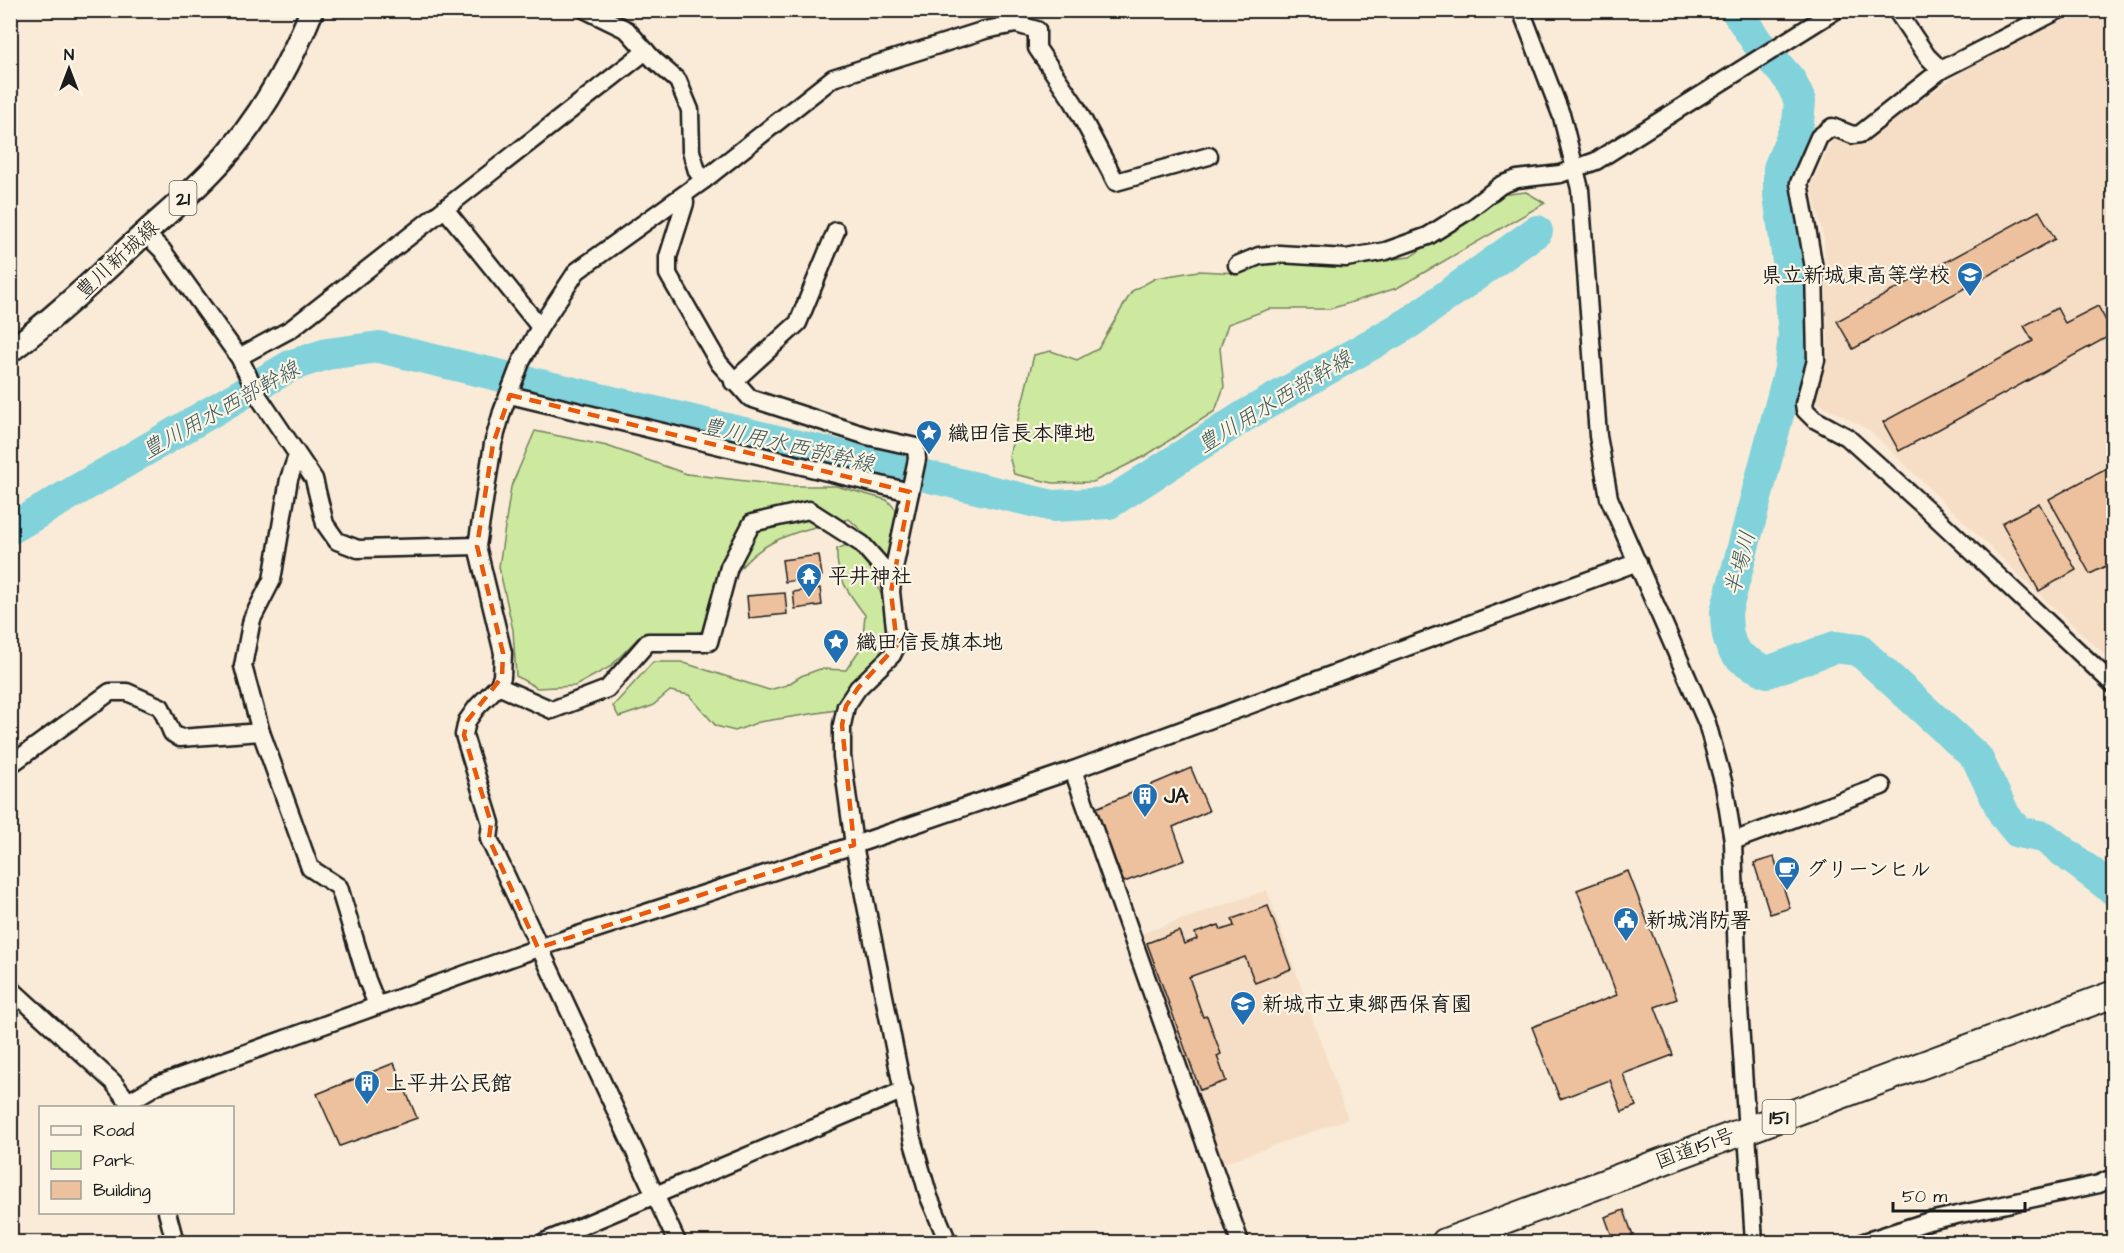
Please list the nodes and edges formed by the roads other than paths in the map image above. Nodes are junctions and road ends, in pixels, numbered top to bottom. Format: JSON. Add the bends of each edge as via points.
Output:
{"nodes":[{"id":1,"x":312,"y":10,"type":"edge"},
{"id":2,"x":586,"y":10,"type":"edge"},
{"id":3,"x":1521,"y":10,"type":"edge"},
{"id":4,"x":1836,"y":10,"type":"edge"},
{"id":5,"x":1896,"y":10,"type":"edge"},
{"id":6,"x":2060,"y":10,"type":"edge"},
{"id":7,"x":646,"y":51,"type":"junction"},
{"id":8,"x":1941,"y":70,"type":"junction"},
{"id":9,"x":1209,"y":156,"type":"dead end"},
{"id":10,"x":1576,"y":170,"type":"junction"},
{"id":11,"x":704,"y":180,"type":"junction"},
{"id":12,"x":684,"y":195,"type":"junction"},
{"id":13,"x":445,"y":209,"type":"junction"},
{"id":14,"x":836,"y":231,"type":"dead end"},
{"id":15,"x":145,"y":233,"type":"junction"},
{"id":16,"x":1237,"y":265,"type":"dead end"},
{"id":17,"x":540,"y":327,"type":"junction"},
{"id":18,"x":10,"y":351,"type":"edge"},
{"id":19,"x":242,"y":365,"type":"junction"},
{"id":20,"x":733,"y":382,"type":"junction"},
{"id":21,"x":512,"y":392,"type":"junction"},
{"id":22,"x":297,"y":456,"type":"junction"},
{"id":23,"x":911,"y":488,"type":"junction"},
{"id":24,"x":477,"y":546,"type":"junction"},
{"id":25,"x":1638,"y":562,"type":"junction"},
{"id":26,"x":893,"y":573,"type":"junction"},
{"id":27,"x":2114,"y":685,"type":"edge"},
{"id":28,"x":498,"y":686,"type":"junction"},
{"id":29,"x":261,"y":732,"type":"junction"},
{"id":30,"x":10,"y":765,"type":"edge"},
{"id":31,"x":1073,"y":770,"type":"junction"},
{"id":32,"x":1881,"y":786,"type":"dead end"},
{"id":33,"x":1732,"y":841,"type":"junction"},
{"id":34,"x":854,"y":845,"type":"junction"},
{"id":35,"x":538,"y":948,"type":"junction"},
{"id":36,"x":10,"y":988,"type":"edge"},
{"id":37,"x":2114,"y":994,"type":"edge"},
{"id":38,"x":377,"y":1005,"type":"junction"},
{"id":39,"x":904,"y":1090,"type":"junction"},
{"id":40,"x":132,"y":1104,"type":"edge"},
{"id":41,"x":1748,"y":1129,"type":"junction"},
{"id":42,"x":2114,"y":1177,"type":"edge"},
{"id":43,"x":655,"y":1194,"type":"junction"},
{"id":44,"x":168,"y":1214,"type":"edge"},
{"id":45,"x":175,"y":1242,"type":"edge"},
{"id":46,"x":544,"y":1242,"type":"edge"},
{"id":47,"x":677,"y":1242,"type":"edge"},
{"id":48,"x":948,"y":1242,"type":"edge"},
{"id":49,"x":1240,"y":1242,"type":"edge"},
{"id":50,"x":1445,"y":1242,"type":"edge"},
{"id":51,"x":1754,"y":1242,"type":"edge"},
{"id":52,"x":1864,"y":1242,"type":"edge"}],
"edges":[{"from":1,"to":15,"type":"main road","name":"豊川新城線","number":"21","via":[[294,55],[247,131],[212,172]]},
{"from":2,"to":7,"type":"street","via":[[627,30]]},
{"from":3,"to":10,"type":"street","via":[[1562,117]]},
{"from":4,"to":10,"type":"street"},
{"from":5,"to":8,"type":"street"},
{"from":6,"to":8,"type":"street"},
{"from":7,"to":11,"type":"street","via":[[678,81],[690,110],[691,151]]},
{"from":7,"to":13,"type":"street"},
{"from":8,"to":27,"type":"street","via":[[1860,134],[1832,128],[1819,136],[1802,171],[1799,183],[1814,268],[1816,360],[1805,410],[1854,444]]},
{"from":9,"to":11,"type":"street","via":[[1116,182],[1074,103],[1037,48],[1037,30],[1016,24],[985,30],[833,78]]},
{"from":10,"to":16,"type":"street","via":[[1501,185],[1428,236],[1386,251],[1346,258],[1279,254],[1248,259]]},
{"from":10,"to":25,"type":"street","via":[[1586,246],[1598,436],[1609,498]]},
{"from":11,"to":12,"type":"street"},
{"from":12,"to":17,"type":"street","via":[[577,272]]},
{"from":12,"to":20,"type":"street","via":[[668,257],[668,274]]},
{"from":13,"to":17,"type":"street"},
{"from":13,"to":19,"type":"street"},
{"from":14,"to":20,"type":"street","via":[[798,323]]},
{"from":15,"to":18,"type":"main road","name":"豊川新城線","number":"21","via":[[61,311]]},
{"from":15,"to":19,"type":"street","via":[[162,250]]},
{"from":17,"to":21,"type":"street","via":[[521,362]]},
{"from":19,"to":22,"type":"street"},
{"from":20,"to":23,"type":"street","via":[[750,398],[867,436],[916,447]]},
{"from":21,"to":23,"type":"street"},
{"from":21,"to":24,"type":"street","via":[[493,444]]},
{"from":22,"to":24,"type":"street","via":[[314,479],[325,524],[338,541],[358,549]]},
{"from":22,"to":29,"type":"street","via":[[289,479],[273,580],[252,620],[243,666]]},
{"from":23,"to":26,"type":"street"},
{"from":24,"to":28,"type":"street","via":[[503,653]]},
{"from":25,"to":31,"type":"street"},
{"from":25,"to":33,"type":"street","via":[[1707,723],[1724,785]]},
{"from":26,"to":28,"type":"street","via":[[884,569],[862,544],[809,510],[752,523],[729,567],[709,642],[648,642],[608,689],[552,710]]},
{"from":26,"to":34,"type":"street","via":[[891,592],[897,645],[892,655],[858,688],[846,706],[842,725],[842,756]]},
{"from":28,"to":35,"type":"street","via":[[467,721],[464,735],[491,823],[489,838]]},
{"from":29,"to":30,"type":"street","via":[[180,738],[172,733],[161,707],[127,692],[110,692]]},
{"from":29,"to":38,"type":"street","via":[[310,868],[339,887]]},
{"from":31,"to":34,"type":"street"},
{"from":31,"to":49,"type":"street"},
{"from":32,"to":33,"type":"street"},
{"from":33,"to":41,"type":"street"},
{"from":34,"to":35,"type":"street"},
{"from":34,"to":39,"type":"street"},
{"from":35,"to":38,"type":"street"},
{"from":35,"to":43,"type":"street"},
{"from":36,"to":40,"type":"street"},
{"from":37,"to":41,"type":"highway","name":"国道151号","number":"151"},
{"from":38,"to":40,"type":"street","via":[[157,1085]]},
{"from":39,"to":43,"type":"street"},
{"from":39,"to":48,"type":"street","via":[[913,1142]]},
{"from":41,"to":50,"type":"highway","name":"国道151号","number":"151"},
{"from":41,"to":51,"type":"street"},
{"from":42,"to":52,"type":"street","via":[[2099,1184],[1929,1221]]},
{"from":43,"to":46,"type":"street"},
{"from":43,"to":47,"type":"street"},
{"from":44,"to":45,"type":"street"}]}
